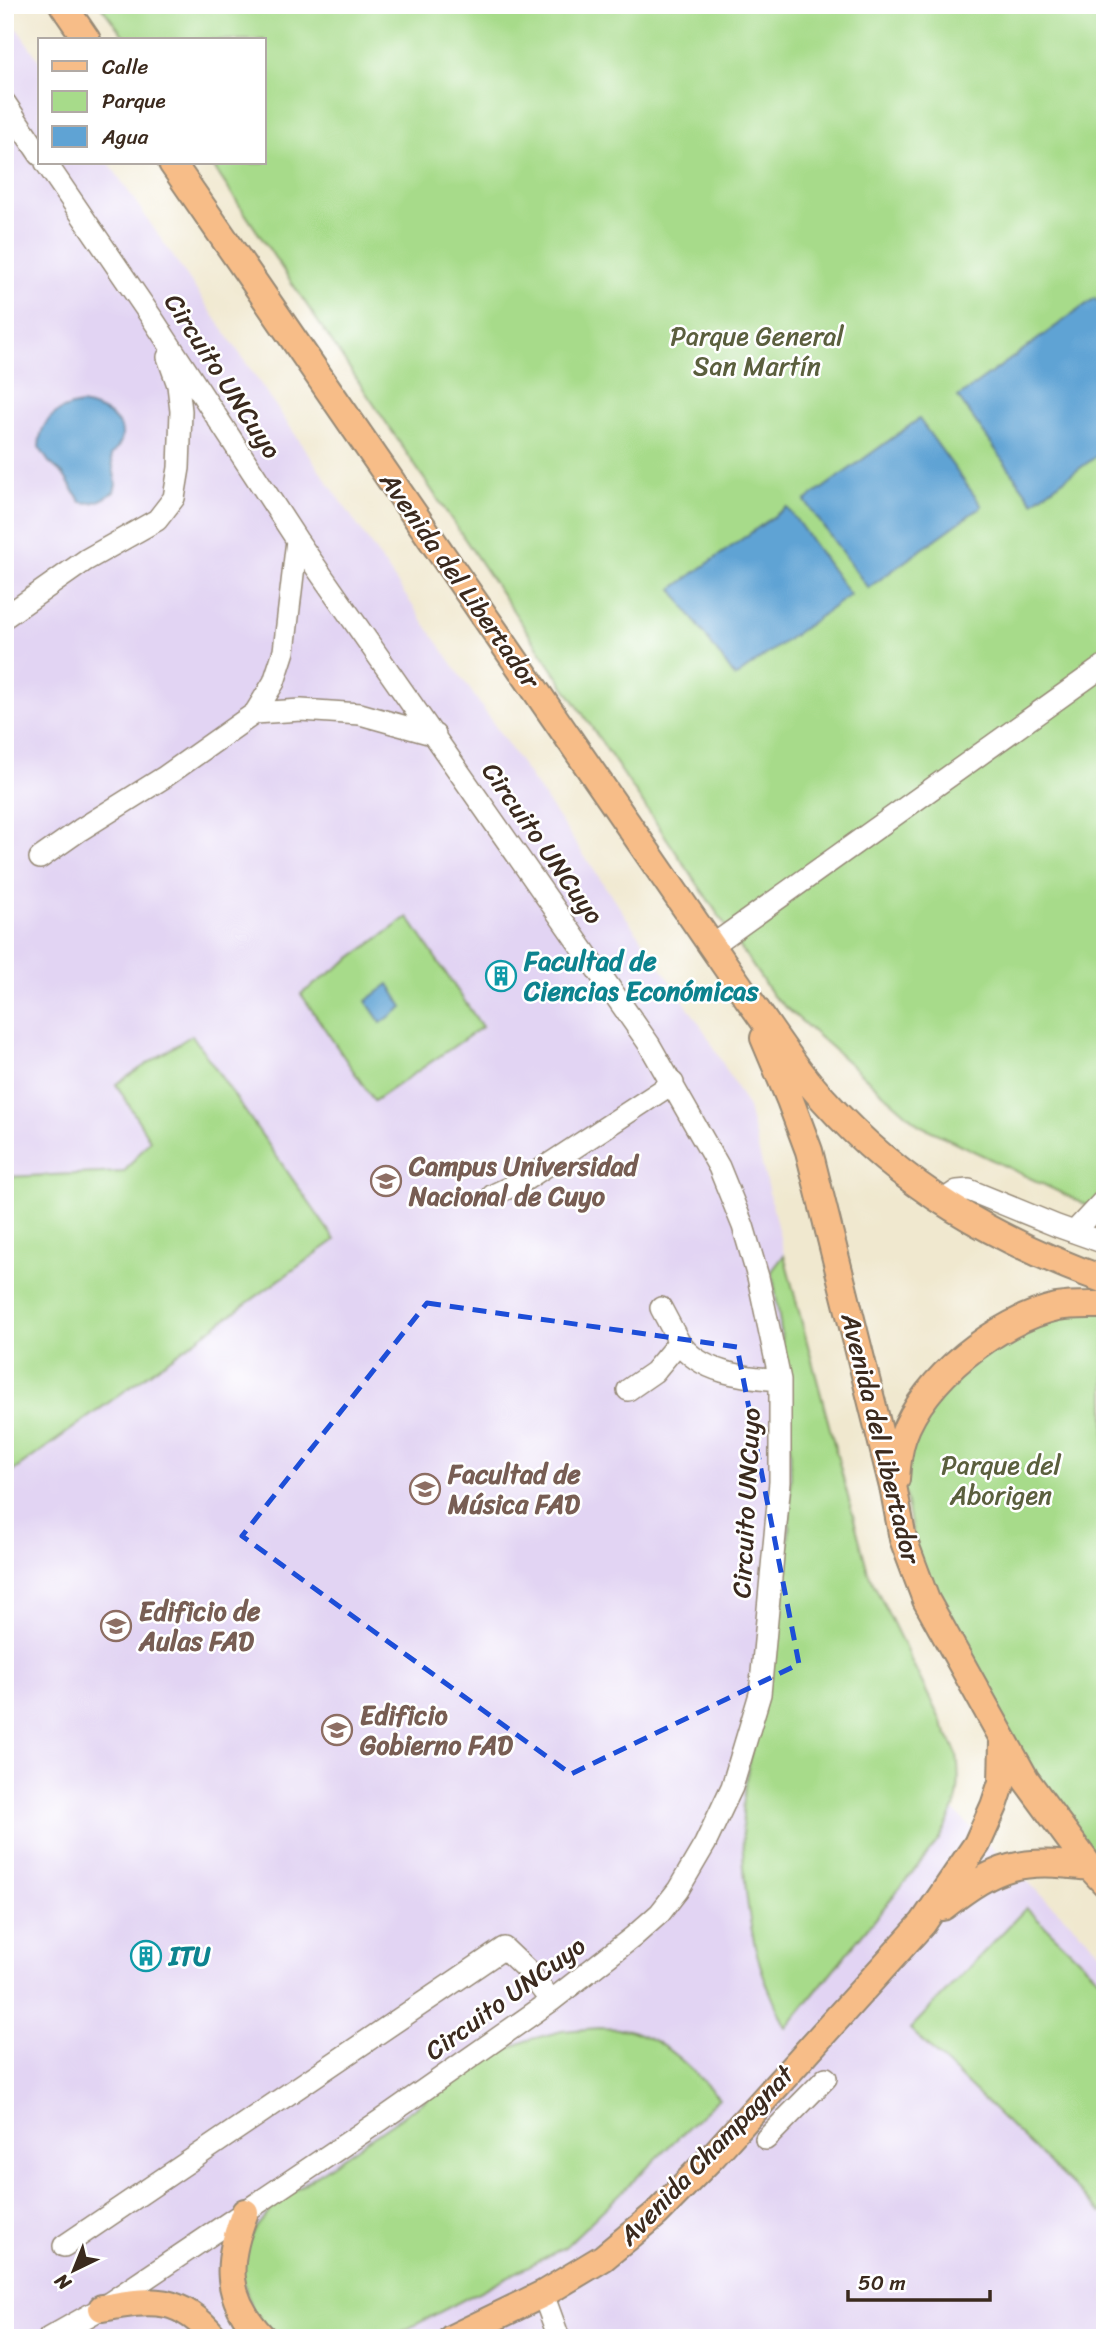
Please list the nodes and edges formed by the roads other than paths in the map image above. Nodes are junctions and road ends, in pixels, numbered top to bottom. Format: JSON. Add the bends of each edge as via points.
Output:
{"nodes":[{"id":1,"x":63,"y":5,"type":"edge"},
{"id":2,"x":86,"y":38,"type":"edge"},
{"id":3,"x":5,"y":103,"type":"edge"},
{"id":4,"x":38,"y":152,"type":"edge"},
{"id":5,"x":47,"y":164,"type":"edge"},
{"id":6,"x":173,"y":164,"type":"edge"},
{"id":7,"x":154,"y":321,"type":"junction"},
{"id":8,"x":298,"y":540,"type":"junction"},
{"id":9,"x":5,"y":617,"type":"edge"},
{"id":10,"x":1105,"y":665,"type":"edge"},
{"id":11,"x":255,"y":713,"type":"junction"},
{"id":12,"x":435,"y":735,"type":"junction"},
{"id":13,"x":40,"y":859,"type":"dead end"},
{"id":14,"x":713,"y":945,"type":"junction"},
{"id":15,"x":747,"y":997,"type":"junction"},
{"id":16,"x":673,"y":1083,"type":"junction"},
{"id":17,"x":493,"y":1195,"type":"dead end"},
{"id":18,"x":1105,"y":1199,"type":"edge"},
{"id":19,"x":941,"y":1202,"type":"junction"},
{"id":20,"x":1074,"y":1232,"type":"junction"},
{"id":21,"x":1105,"y":1243,"type":"edge"},
{"id":22,"x":1105,"y":1280,"type":"edge"},
{"id":23,"x":1105,"y":1305,"type":"edge"},
{"id":24,"x":661,"y":1308,"type":"dead end"},
{"id":25,"x":679,"y":1342,"type":"junction"},
{"id":26,"x":780,"y":1380,"type":"junction"},
{"id":27,"x":628,"y":1390,"type":"dead end"},
{"id":28,"x":894,"y":1492,"type":"junction"},
{"id":29,"x":1003,"y":1741,"type":"junction"},
{"id":30,"x":1097,"y":1875,"type":"edge"},
{"id":31,"x":923,"y":1923,"type":"junction"},
{"id":32,"x":551,"y":2001,"type":"junction"},
{"id":33,"x":826,"y":2078,"type":"dead end"},
{"id":34,"x":766,"y":2139,"type":"dead end"},
{"id":35,"x":245,"y":2212,"type":"junction"},
{"id":36,"x":64,"y":2246,"type":"dead end"},
{"id":37,"x":543,"y":2294,"type":"junction"},
{"id":38,"x":102,"y":2308,"type":"junction"},
{"id":39,"x":49,"y":2338,"type":"edge"},
{"id":40,"x":215,"y":2338,"type":"edge"},
{"id":41,"x":263,"y":2338,"type":"edge"},
{"id":42,"x":452,"y":2338,"type":"edge"},
{"id":43,"x":559,"y":2338,"type":"edge"}],
"edges":[{"from":1,"to":2,"type":"main road"},
{"from":3,"to":4,"type":"street"},
{"from":5,"to":7,"type":"street","name":"Circuito UNCuyo"},
{"from":6,"to":14,"type":"main road","name":"Avenida del Libertador"},
{"from":7,"to":8,"type":"street","name":"Circuito UNCuyo"},
{"from":7,"to":9,"type":"street","via":[[178,385],[181,411],[174,498],[157,520],[86,561]]},
{"from":8,"to":11,"type":"street","via":[[284,651],[274,682]]},
{"from":8,"to":12,"type":"street","name":"Circuito UNCuyo"},
{"from":10,"to":14,"type":"street"},
{"from":11,"to":12,"type":"street","via":[[360,714]]},
{"from":11,"to":13,"type":"street"},
{"from":12,"to":16,"type":"street","name":"Circuito UNCuyo"},
{"from":14,"to":15,"type":"main road","name":"Avenida del Libertador"},
{"from":15,"to":19,"type":"main road","name":"Avenida del Libertador","via":[[821,1098],[903,1175]]},
{"from":15,"to":28,"type":"main road","name":"Avenida del Libertador","via":[[809,1151]]},
{"from":16,"to":17,"type":"street","via":[[525,1180]]},
{"from":16,"to":26,"type":"street","name":"Circuito UNCuyo","via":[[719,1167],[743,1226]]},
{"from":18,"to":20,"type":"street"},
{"from":19,"to":20,"type":"street","via":[[957,1191],[969,1190]]},
{"from":19,"to":22,"type":"main road","name":"Avenida del Libertador","via":[[975,1223]]},
{"from":20,"to":21,"type":"street"},
{"from":23,"to":28,"type":"main road","via":[[1058,1306],[1018,1320],[986,1339],[945,1374],[903,1436]]},
{"from":24,"to":25,"type":"street"},
{"from":25,"to":26,"type":"street","via":[[684,1350],[737,1377]]},
{"from":25,"to":27,"type":"street","via":[[654,1372]]},
{"from":26,"to":32,"type":"street","name":"Circuito UNCuyo","via":[[780,1482],[760,1694],[732,1787],[705,1844],[660,1913]]},
{"from":28,"to":29,"type":"main road","name":"Avenida del Libertador","via":[[903,1539],[926,1600]]},
{"from":29,"to":30,"type":"main road","name":"Avenida del Libertador","via":[[1026,1780]]},
{"from":29,"to":31,"type":"main road","name":"Avenida Champagnat","via":[[1002,1782],[994,1806],[976,1844]]},
{"from":30,"to":31,"type":"main road","name":"Avenida Champagnat","via":[[1060,1863],[1020,1864],[975,1882]]},
{"from":31,"to":37,"type":"main road","name":"Avenida Champagnat","via":[[656,2214],[603,2258]]},
{"from":32,"to":35,"type":"street","name":"Circuito UNCuyo"},
{"from":32,"to":36,"type":"street","via":[[504,1948]]},
{"from":33,"to":34,"type":"street"},
{"from":35,"to":38,"type":"street","name":"Circuito UNCuyo"},
{"from":35,"to":41,"type":"main road","via":[[232,2248],[230,2270],[236,2298]]},
{"from":37,"to":42,"type":"main road","name":"Avenida Champagnat"},
{"from":37,"to":43,"type":"street"},
{"from":38,"to":39,"type":"street","name":"Circuito UNCuyo"},
{"from":38,"to":40,"type":"main road","via":[[152,2301],[170,2304],[191,2314]]}]}
